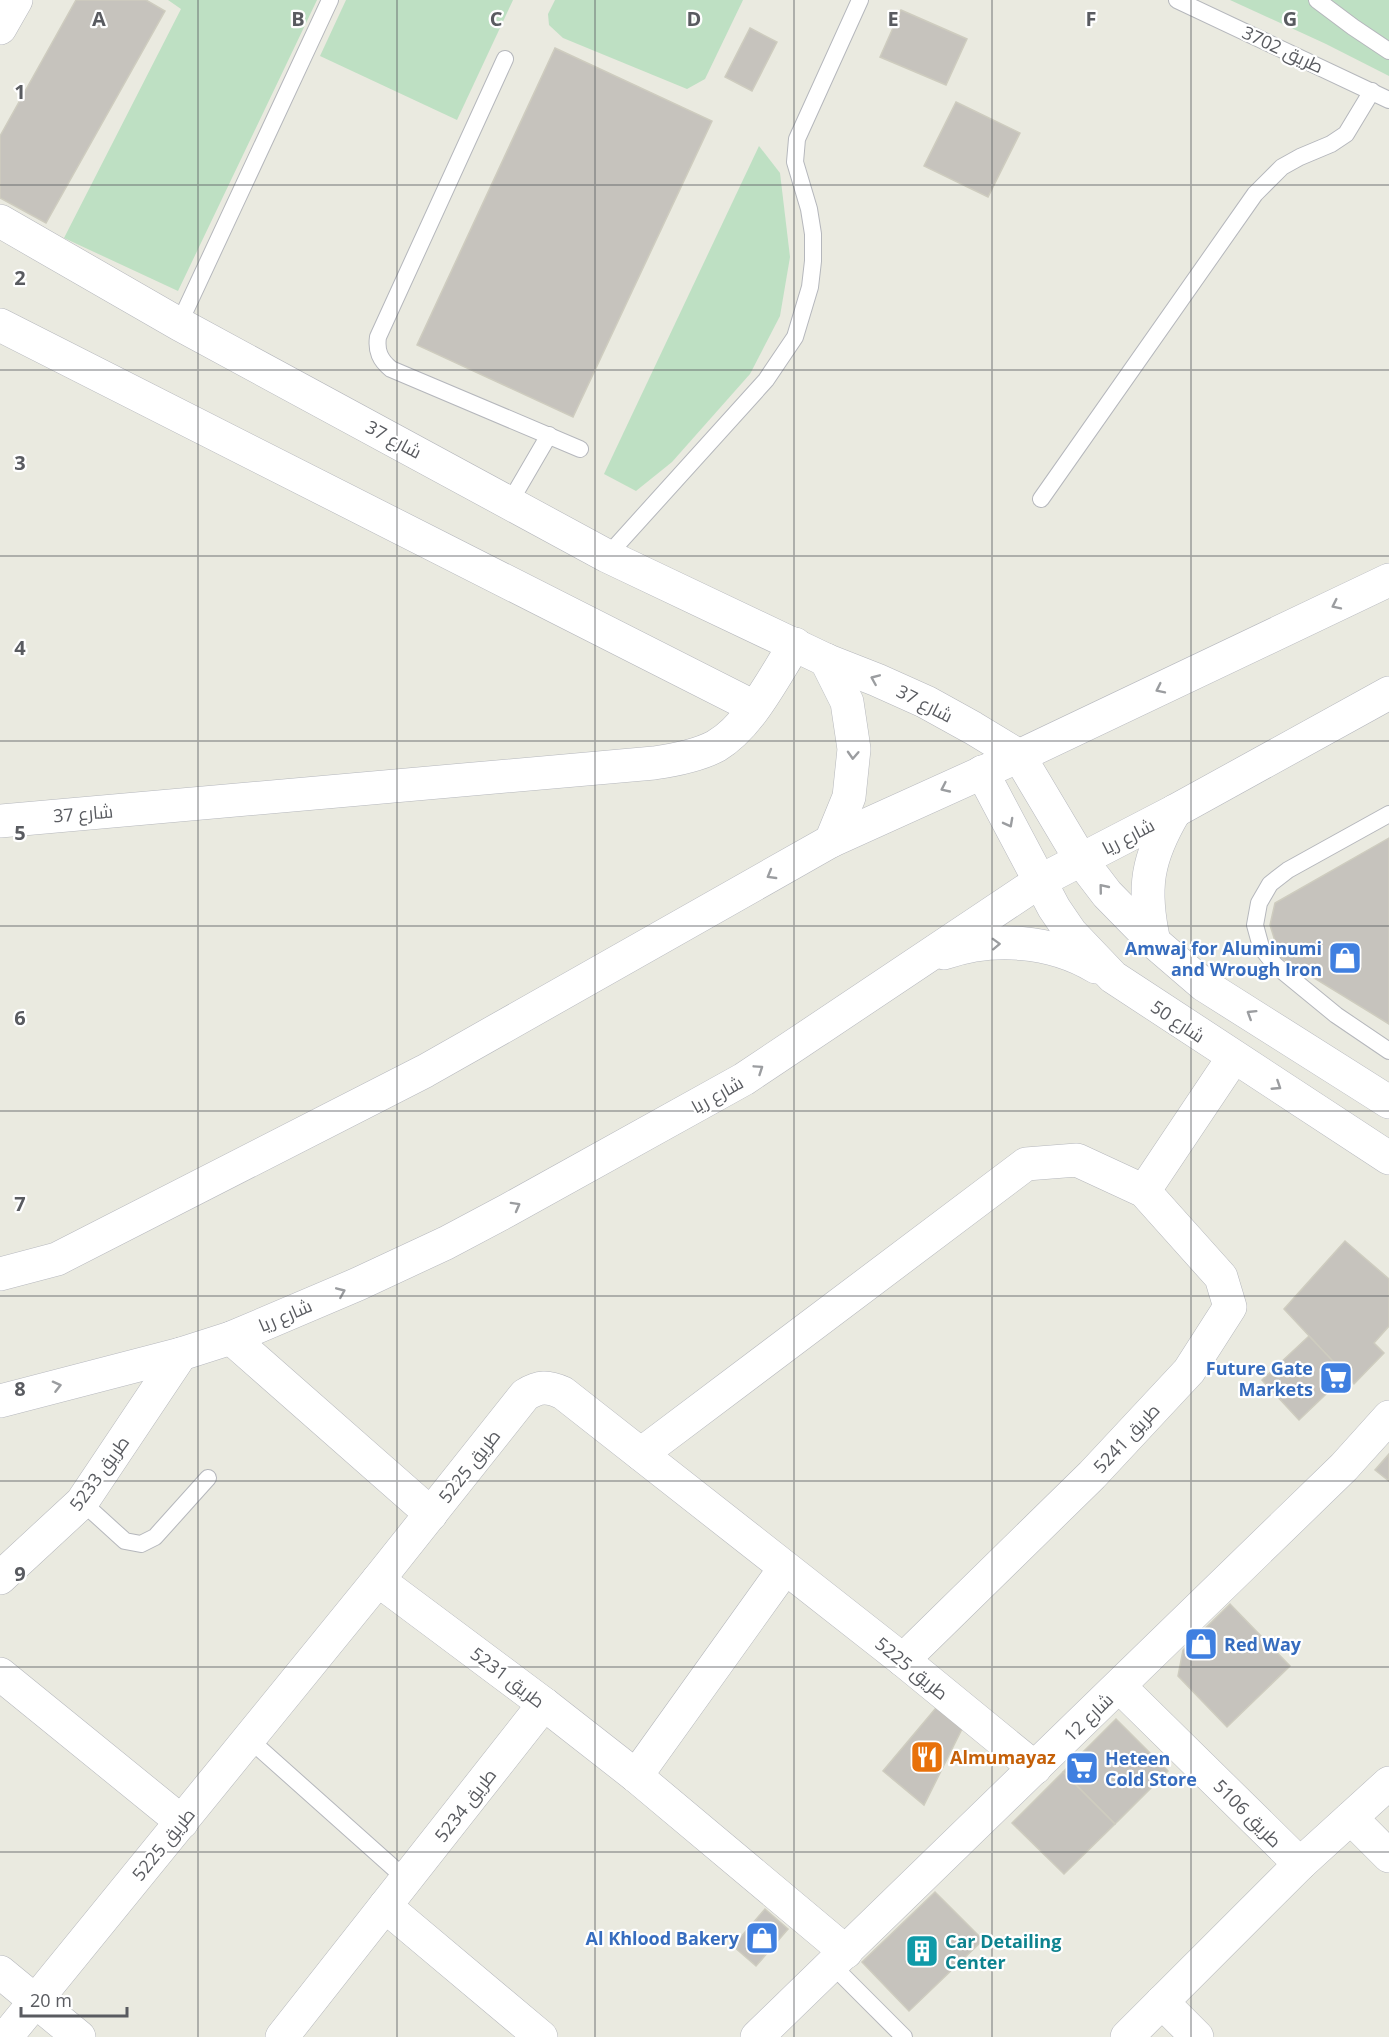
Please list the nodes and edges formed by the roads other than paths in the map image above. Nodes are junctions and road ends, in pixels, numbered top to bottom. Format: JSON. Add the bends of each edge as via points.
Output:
{"nodes":[{"id":1,"x":16,"y":0,"type":"edge"},
{"id":2,"x":330,"y":0,"type":"edge"},
{"id":3,"x":860,"y":0,"type":"edge"},
{"id":4,"x":1178,"y":0,"type":"edge"},
{"id":5,"x":1317,"y":0,"type":"edge"},
{"id":6,"x":0,"y":28,"type":"edge"},
{"id":7,"x":1389,"y":51,"type":"edge"},
{"id":8,"x":505,"y":59,"type":"dead end"},
{"id":9,"x":1372,"y":91,"type":"junction"},
{"id":10,"x":1389,"y":100,"type":"edge"},
{"id":11,"x":0,"y":220,"type":"edge"},
{"id":12,"x":179,"y":324,"type":"junction"},
{"id":13,"x":0,"y":325,"type":"edge"},
{"id":14,"x":549,"y":435,"type":"junction"},
{"id":15,"x":580,"y":449,"type":"dead end"},
{"id":16,"x":1041,"y":499,"type":"dead end"},
{"id":17,"x":510,"y":502,"type":"junction"},
{"id":18,"x":607,"y":555,"type":"junction"},
{"id":19,"x":1389,"y":580,"type":"edge"},
{"id":20,"x":795,"y":644,"type":"junction"},
{"id":21,"x":826,"y":660,"type":"junction"},
{"id":22,"x":1389,"y":693,"type":"edge"},
{"id":23,"x":754,"y":707,"type":"junction"},
{"id":24,"x":1019,"y":756,"type":"junction"},
{"id":25,"x":982,"y":772,"type":"junction"},
{"id":26,"x":1175,"y":811,"type":"junction"},
{"id":27,"x":1389,"y":814,"type":"edge"},
{"id":28,"x":0,"y":820,"type":"edge"},
{"id":29,"x":831,"y":841,"type":"junction"},
{"id":30,"x":1081,"y":860,"type":"junction"},
{"id":31,"x":1040,"y":881,"type":"junction"},
{"id":32,"x":1154,"y":942,"type":"junction"},
{"id":33,"x":901,"y":973,"type":"junction"},
{"id":34,"x":1113,"y":977,"type":"junction"},
{"id":35,"x":1389,"y":1051,"type":"edge"},
{"id":36,"x":1233,"y":1058,"type":"junction"},
{"id":37,"x":1389,"y":1102,"type":"edge"},
{"id":38,"x":1389,"y":1158,"type":"edge"},
{"id":39,"x":1144,"y":1191,"type":"junction"},
{"id":40,"x":0,"y":1274,"type":"edge"},
{"id":41,"x":231,"y":1338,"type":"junction"},
{"id":42,"x":181,"y":1354,"type":"junction"},
{"id":43,"x":0,"y":1401,"type":"edge"},
{"id":44,"x":1389,"y":1417,"type":"edge"},
{"id":45,"x":641,"y":1454,"type":"junction"},
{"id":46,"x":208,"y":1478,"type":"dead end"},
{"id":47,"x":82,"y":1502,"type":"junction"},
{"id":48,"x":431,"y":1514,"type":"junction"},
{"id":49,"x":785,"y":1568,"type":"junction"},
{"id":50,"x":0,"y":1578,"type":"edge"},
{"id":51,"x":378,"y":1581,"type":"junction"},
{"id":52,"x":903,"y":1660,"type":"junction"},
{"id":53,"x":0,"y":1674,"type":"edge"},
{"id":54,"x":1120,"y":1687,"type":"junction"},
{"id":55,"x":544,"y":1704,"type":"junction"},
{"id":56,"x":249,"y":1739,"type":"junction"},
{"id":57,"x":1035,"y":1768,"type":"junction"},
{"id":58,"x":636,"y":1776,"type":"junction"},
{"id":59,"x":1389,"y":1783,"type":"edge"},
{"id":60,"x":1351,"y":1818,"type":"junction"},
{"id":61,"x":182,"y":1821,"type":"junction"},
{"id":62,"x":1389,"y":1856,"type":"edge"},
{"id":63,"x":1300,"y":1864,"type":"junction"},
{"id":64,"x":406,"y":1879,"type":"junction"},
{"id":65,"x":385,"y":1906,"type":"junction"},
{"id":66,"x":839,"y":1959,"type":"junction"},
{"id":67,"x":0,"y":1972,"type":"edge"},
{"id":68,"x":35,"y":2002,"type":"junction"},
{"id":69,"x":1162,"y":2002,"type":"junction"},
{"id":70,"x":6,"y":2037,"type":"edge"},
{"id":71,"x":79,"y":2037,"type":"edge"},
{"id":72,"x":282,"y":2037,"type":"edge"},
{"id":73,"x":541,"y":2037,"type":"edge"},
{"id":74,"x":757,"y":2037,"type":"edge"},
{"id":75,"x":904,"y":2037,"type":"edge"},
{"id":76,"x":1127,"y":2037,"type":"edge"},
{"id":77,"x":1197,"y":2037,"type":"edge"}],
"edges":[{"from":1,"to":6,"type":"street"},
{"from":2,"to":12,"type":"lane"},
{"from":3,"to":18,"type":"lane","via":[[797,139],[795,162],[809,209],[813,261],[810,287],[795,337],[765,380]]},
{"from":4,"to":9,"type":"lane","name":"طريق 3702"},
{"from":5,"to":7,"type":"lane"},
{"from":8,"to":14,"type":"lane","via":[[376,346],[391,369]]},
{"from":9,"to":10,"type":"lane","name":"طريق 3702"},
{"from":9,"to":16,"type":"lane","via":[[1346,134],[1282,167],[1255,194]]},
{"from":11,"to":12,"type":"street","name":"شارع 37"},
{"from":12,"to":17,"type":"street","name":"شارع 37"},
{"from":13,"to":23,"type":"street"},
{"from":14,"to":15,"type":"lane"},
{"from":14,"to":17,"type":"lane"},
{"from":17,"to":18,"type":"street","name":"شارع 37"},
{"from":18,"to":20,"type":"street","name":"شارع 37"},
{"from":19,"to":24,"type":"street","one_way":true},
{"from":20,"to":21,"type":"street","name":"شارع 37"},
{"from":20,"to":23,"type":"street","name":"شارع 37"},
{"from":24,"to":21,"type":"street","name":"شارع 37","one_way":true,"via":[[926,702]]},
{"from":21,"to":29,"type":"street","one_way":true,"via":[[847,702],[854,749],[849,796]]},
{"from":22,"to":26,"type":"street","name":"شارع ريا"},
{"from":23,"to":28,"type":"street","name":"شارع 37","via":[[716,746],[664,762]]},
{"from":24,"to":25,"type":"street"},
{"from":24,"to":30,"type":"street"},
{"from":25,"to":29,"type":"street","one_way":true},
{"from":25,"to":31,"type":"street","name":"شارع 50","one_way":true},
{"from":26,"to":30,"type":"street","name":"شارع ريا"},
{"from":26,"to":32,"type":"street","via":[[1161,835],[1147,888]]},
{"from":27,"to":35,"type":"lane","via":[[1270,884],[1259,903],[1255,925],[1261,947],[1275,965],[1336,1015]]},
{"from":29,"to":40,"type":"street","one_way":true,"via":[[425,1071],[57,1258]]},
{"from":30,"to":31,"type":"street","name":"شارع ريا"},
{"from":32,"to":30,"type":"street","one_way":true,"via":[[1107,894]]},
{"from":31,"to":33,"type":"street","name":"شارع ريا"},
{"from":31,"to":34,"type":"street","name":"شارع 50","via":[[1071,933]]},
{"from":37,"to":32,"type":"street","one_way":true,"via":[[1204,985]]},
{"from":33,"to":34,"type":"street","one_way":true,"via":[[960,947],[1024,943],[1086,961]]},
{"from":41,"to":33,"type":"street","name":"شارع ريا","one_way":true,"via":[[358,1284],[508,1210],[744,1080]]},
{"from":34,"to":36,"type":"street","name":"شارع 50"},
{"from":36,"to":38,"type":"street","name":"شارع 50","one_way":true},
{"from":36,"to":39,"type":"street"},
{"from":39,"to":45,"type":"street","name":"طريق 5241","via":[[1077,1160],[1026,1164]]},
{"from":39,"to":52,"type":"street","name":"طريق 5241","via":[[1221,1277],[1230,1307],[1189,1371],[1092,1474]]},
{"from":41,"to":42,"type":"street","name":"شارع ريا"},
{"from":41,"to":48,"type":"street"},
{"from":43,"to":42,"type":"street","name":"شارع ريا","one_way":true},
{"from":42,"to":47,"type":"street","name":"طريق 5233"},
{"from":44,"to":54,"type":"street","name":"شارع 12","via":[[1344,1467]]},
{"from":45,"to":48,"type":"street","name":"طريق 5225","via":[[563,1393],[550,1387],[537,1388],[525,1395]]},
{"from":45,"to":49,"type":"street","name":"طريق 5225"},
{"from":46,"to":47,"type":"lane","via":[[155,1537],[141,1544],[125,1541]]},
{"from":47,"to":50,"type":"street","name":"طريق 5233"},
{"from":48,"to":51,"type":"street","name":"طريق 5225"},
{"from":49,"to":52,"type":"street","name":"طريق 5225"},
{"from":49,"to":58,"type":"street"},
{"from":51,"to":55,"type":"street","name":"طريق 5231"},
{"from":51,"to":56,"type":"street","name":"طريق 5225"},
{"from":52,"to":57,"type":"street","name":"طريق 5225"},
{"from":53,"to":61,"type":"street"},
{"from":54,"to":57,"type":"street","name":"شارع 12"},
{"from":54,"to":63,"type":"street","name":"طريق 5106"},
{"from":55,"to":58,"type":"street","name":"طريق 5231"},
{"from":55,"to":64,"type":"street","name":"طريق 5234"},
{"from":56,"to":61,"type":"street","name":"طريق 5225"},
{"from":56,"to":64,"type":"lane"},
{"from":57,"to":66,"type":"street","name":"شارع 12"},
{"from":58,"to":66,"type":"street","name":"طريق 5231"},
{"from":59,"to":60,"type":"street"},
{"from":60,"to":62,"type":"street"},
{"from":60,"to":63,"type":"street"},
{"from":61,"to":68,"type":"street","name":"طريق 5225"},
{"from":63,"to":69,"type":"street"},
{"from":64,"to":65,"type":"street","name":"طريق 5234"},
{"from":65,"to":72,"type":"street","name":"طريق 5234"},
{"from":65,"to":73,"type":"street"},
{"from":66,"to":74,"type":"street","name":"شارع 12"},
{"from":66,"to":75,"type":"lane"},
{"from":67,"to":68,"type":"street"},
{"from":68,"to":70,"type":"street","name":"طريق 5225"},
{"from":68,"to":71,"type":"street"},
{"from":69,"to":76,"type":"street"},
{"from":69,"to":77,"type":"street"}]}
